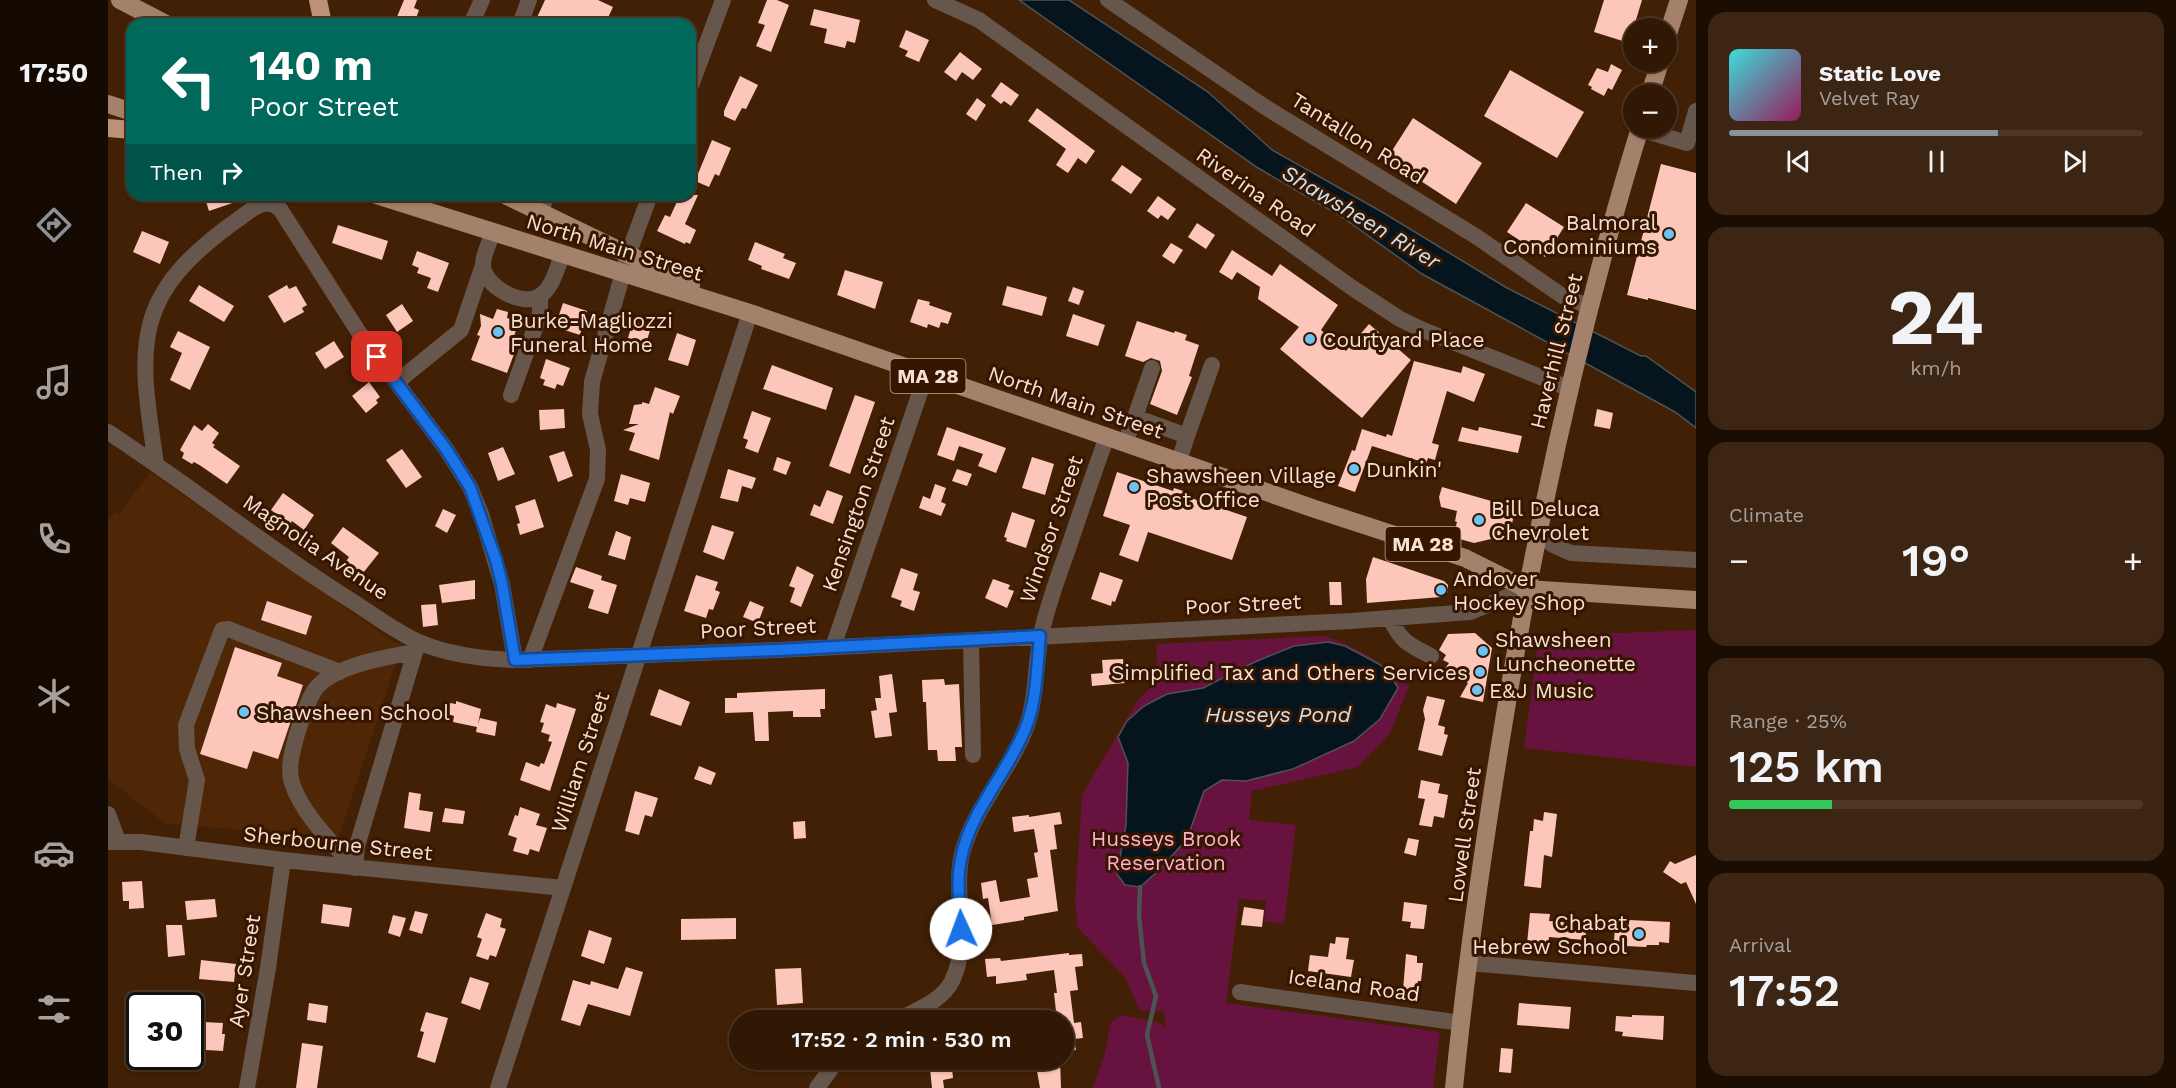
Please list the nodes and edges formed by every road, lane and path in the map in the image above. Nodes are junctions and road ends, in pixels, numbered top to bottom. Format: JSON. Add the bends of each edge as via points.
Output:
{"nodes":[{"id":1,"x":120,"y":0,"type":"edge"},
{"id":2,"x":482,"y":0,"type":"edge"},
{"id":3,"x":529,"y":0,"type":"edge"},
{"id":4,"x":723,"y":0,"type":"edge"},
{"id":5,"x":935,"y":0,"type":"edge"},
{"id":6,"x":1108,"y":0,"type":"edge"},
{"id":7,"x":1679,"y":0,"type":"edge"},
{"id":8,"x":318,"y":1,"type":"edge"},
{"id":9,"x":154,"y":18,"type":"edge"},
{"id":10,"x":315,"y":18,"type":"edge"},
{"id":11,"x":322,"y":18,"type":"edge"},
{"id":12,"x":474,"y":18,"type":"edge"},
{"id":13,"x":522,"y":18,"type":"edge"},
{"id":14,"x":1673,"y":18,"type":"edge"},
{"id":15,"x":696,"y":72,"type":"edge"},
{"id":16,"x":108,"y":104,"type":"edge"},
{"id":17,"x":126,"y":110,"type":"edge"},
{"id":18,"x":1695,"y":122,"type":"edge"},
{"id":19,"x":108,"y":128,"type":"edge"},
{"id":20,"x":126,"y":130,"type":"edge"},
{"id":21,"x":1636,"y":138,"type":"edge"},
{"id":22,"x":1671,"y":138,"type":"edge"},
{"id":23,"x":395,"y":201,"type":"edge"},
{"id":24,"x":517,"y":201,"type":"edge"},
{"id":25,"x":545,"y":201,"type":"edge"},
{"id":26,"x":648,"y":201,"type":"edge"},
{"id":27,"x":540,"y":213,"type":"junction"},
{"id":28,"x":492,"y":232,"type":"junction"},
{"id":29,"x":562,"y":255,"type":"junction"},
{"id":30,"x":628,"y":255,"type":"junction"},
{"id":31,"x":483,"y":265,"type":"junction"},
{"id":32,"x":622,"y":273,"type":"junction"},
{"id":33,"x":540,"y":296,"type":"junction"},
{"id":34,"x":1587,"y":312,"type":"junction"},
{"id":35,"x":750,"y":313,"type":"junction"},
{"id":36,"x":1212,"y":365,"type":"dead end"},
{"id":37,"x":1152,"y":368,"type":"dead end"},
{"id":38,"x":926,"y":375,"type":"junction"},
{"id":39,"x":1571,"y":379,"type":"junction"},
{"id":40,"x":397,"y":382,"type":"junction"},
{"id":41,"x":511,"y":395,"type":"dead end"},
{"id":42,"x":1135,"y":417,"type":"junction"},
{"id":43,"x":108,"y":432,"type":"edge"},
{"id":44,"x":1187,"y":436,"type":"junction"},
{"id":45,"x":1107,"y":437,"type":"junction"},
{"id":46,"x":1125,"y":443,"type":"junction"},
{"id":47,"x":1179,"y":461,"type":"junction"},
{"id":48,"x":156,"y":463,"type":"junction"},
{"id":49,"x":1538,"y":534,"type":"junction"},
{"id":50,"x":1696,"y":560,"type":"edge"},
{"id":51,"x":1527,"y":589,"type":"junction"},
{"id":52,"x":1696,"y":600,"type":"edge"},
{"id":53,"x":1390,"y":618,"type":"junction"},
{"id":54,"x":1040,"y":636,"type":"junction"},
{"id":55,"x":971,"y":640,"type":"junction"},
{"id":56,"x":417,"y":647,"type":"junction"},
{"id":57,"x":833,"y":648,"type":"junction"},
{"id":58,"x":1431,"y":656,"type":"dead end"},
{"id":59,"x":638,"y":657,"type":"junction"},
{"id":60,"x":522,"y":660,"type":"junction"},
{"id":61,"x":340,"y":672,"type":"junction"},
{"id":62,"x":973,"y":755,"type":"dead end"},
{"id":63,"x":108,"y":814,"type":"edge"},
{"id":64,"x":113,"y":841,"type":"edge"},
{"id":65,"x":186,"y":848,"type":"junction"},
{"id":66,"x":283,"y":860,"type":"junction"},
{"id":67,"x":355,"y":868,"type":"junction"},
{"id":68,"x":563,"y":888,"type":"junction"},
{"id":69,"x":1469,"y":963,"type":"junction"},
{"id":70,"x":1696,"y":983,"type":"edge"},
{"id":71,"x":1240,"y":992,"type":"dead end"},
{"id":72,"x":916,"y":1010,"type":"edge"},
{"id":73,"x":1461,"y":1023,"type":"junction"},
{"id":74,"x":830,"y":1070,"type":"edge"},
{"id":75,"x":247,"y":1088,"type":"edge"},
{"id":76,"x":498,"y":1088,"type":"edge"},
{"id":77,"x":817,"y":1088,"type":"edge"},
{"id":78,"x":1454,"y":1088,"type":"edge"}],
"edges":[{"from":1,"to":9,"type":"main road"},
{"from":2,"to":12,"type":"street"},
{"from":3,"to":13,"type":"street"},
{"from":4,"to":15,"type":"street"},
{"from":5,"to":39,"type":"street","name":"Riverina Road","via":[[979,20],[1400,319],[1446,340]]},
{"from":6,"to":34,"type":"street","name":"Tantallon Road","via":[[1265,107],[1477,237]]},
{"from":7,"to":14,"type":"main road"},
{"from":8,"to":10,"type":"highway"},
{"from":8,"to":11,"type":"highway"},
{"from":16,"to":17,"type":"main road"},
{"from":18,"to":22,"type":"street","via":[[1687,143]]},
{"from":19,"to":20,"type":"highway"},
{"from":21,"to":34,"type":"main road","name":"Haverhill Street"},
{"from":23,"to":28,"type":"main road","name":"North Main Street","number":"MA 28"},
{"from":24,"to":27,"type":"main road","number":"MA 28"},
{"from":25,"to":27,"type":"street"},
{"from":26,"to":30,"type":"street"},
{"from":27,"to":30,"type":"main road","number":"MA 28"},
{"from":28,"to":29,"type":"main road","name":"North Main Street","number":"MA 28"},
{"from":28,"to":31,"type":"street"},
{"from":29,"to":32,"type":"main road","name":"North Main Street","number":"MA 28"},
{"from":29,"to":33,"type":"street"},
{"from":30,"to":32,"type":"street"},
{"from":30,"to":35,"type":"main road","number":"MA 28"},
{"from":31,"to":33,"type":"street","via":[[495,285],[508,295],[525,300]]},
{"from":31,"to":40,"type":"street","via":[[461,330]]},
{"from":32,"to":35,"type":"main road","name":"North Main Street","number":"MA 28"},
{"from":32,"to":60,"type":"street","via":[[590,394],[598,450],[597,479]]},
{"from":33,"to":41,"type":"street","via":[[540,314]]},
{"from":34,"to":39,"type":"main road","name":"Haverhill Street"},
{"from":35,"to":38,"type":"main road","name":"North Main Street","number":"MA 28"},
{"from":35,"to":59,"type":"street","name":"William Street"},
{"from":36,"to":44,"type":"street"},
{"from":37,"to":42,"type":"street"},
{"from":38,"to":45,"type":"main road","name":"North Main Street","number":"MA 28"},
{"from":38,"to":57,"type":"street","name":"Kensington Street"},
{"from":39,"to":49,"type":"main road","name":"Haverhill Street"},
{"from":40,"to":48,"type":"street","via":[[358,331],[280,210],[268,203],[258,205],[185,263],[154,309],[144,363]]},
{"from":40,"to":60,"type":"street","via":[[470,487],[496,560]]},
{"from":42,"to":44,"type":"street"},
{"from":42,"to":46,"type":"street"},
{"from":43,"to":48,"type":"street","name":"Magnolia Avenue"},
{"from":44,"to":47,"type":"street"},
{"from":45,"to":46,"type":"main road","name":"North Main Street","number":"MA 28"},
{"from":45,"to":54,"type":"street","name":"Windsor Street"},
{"from":46,"to":47,"type":"main road","name":"North Main Street","number":"MA 28"},
{"from":47,"to":51,"type":"main road","name":"North Main Street","number":"MA 28","via":[[1466,558]]},
{"from":48,"to":56,"type":"street","name":"Magnolia Avenue"},
{"from":49,"to":50,"type":"street","via":[[1571,553]]},
{"from":49,"to":51,"type":"main road","name":"Haverhill Street"},
{"from":51,"to":52,"type":"main road","name":"North Main Street","number":"MA 28"},
{"from":51,"to":53,"type":"street","name":"Poor Street","via":[[1470,612]]},
{"from":51,"to":69,"type":"main road","name":"Lowell Street","via":[[1484,845]]},
{"from":53,"to":54,"type":"street","name":"Poor Street"},
{"from":53,"to":58,"type":"street","via":[[1410,646]]},
{"from":54,"to":55,"type":"street","name":"Poor Street"},
{"from":54,"to":72,"type":"street","name":"Windsor Street","via":[[1034,696],[1026,726],[974,823],[961,857],[961,941],[953,980],[940,996]]},
{"from":55,"to":57,"type":"street","name":"Poor Street"},
{"from":55,"to":62,"type":"street"},
{"from":56,"to":60,"type":"street","name":"Magnolia Avenue","via":[[480,658]]},
{"from":56,"to":61,"type":"street"},
{"from":56,"to":67,"type":"street","via":[[357,846]]},
{"from":57,"to":59,"type":"street","name":"Poor Street"},
{"from":59,"to":60,"type":"street","name":"Poor Street"},
{"from":59,"to":68,"type":"street","name":"William Street"},
{"from":61,"to":65,"type":"street","via":[[222,630],[186,725],[187,749],[197,780]]},
{"from":61,"to":67,"type":"street","via":[[318,686],[311,696],[295,741],[291,770],[303,806]]},
{"from":63,"to":64,"type":"street"},
{"from":64,"to":65,"type":"street","name":"Sherbourne Street"},
{"from":65,"to":66,"type":"street","name":"Sherbourne Street"},
{"from":66,"to":67,"type":"street","name":"Sherbourne Street"},
{"from":66,"to":75,"type":"street","name":"Ayer Street"},
{"from":67,"to":68,"type":"street","name":"Sherbourne Street"},
{"from":68,"to":76,"type":"street","name":"William Street"},
{"from":69,"to":70,"type":"street"},
{"from":69,"to":73,"type":"main road","name":"Lowell Street"},
{"from":71,"to":73,"type":"street","name":"Iceland Road"},
{"from":73,"to":78,"type":"main road","name":"Lowell Street"},
{"from":74,"to":77,"type":"street"}]}
